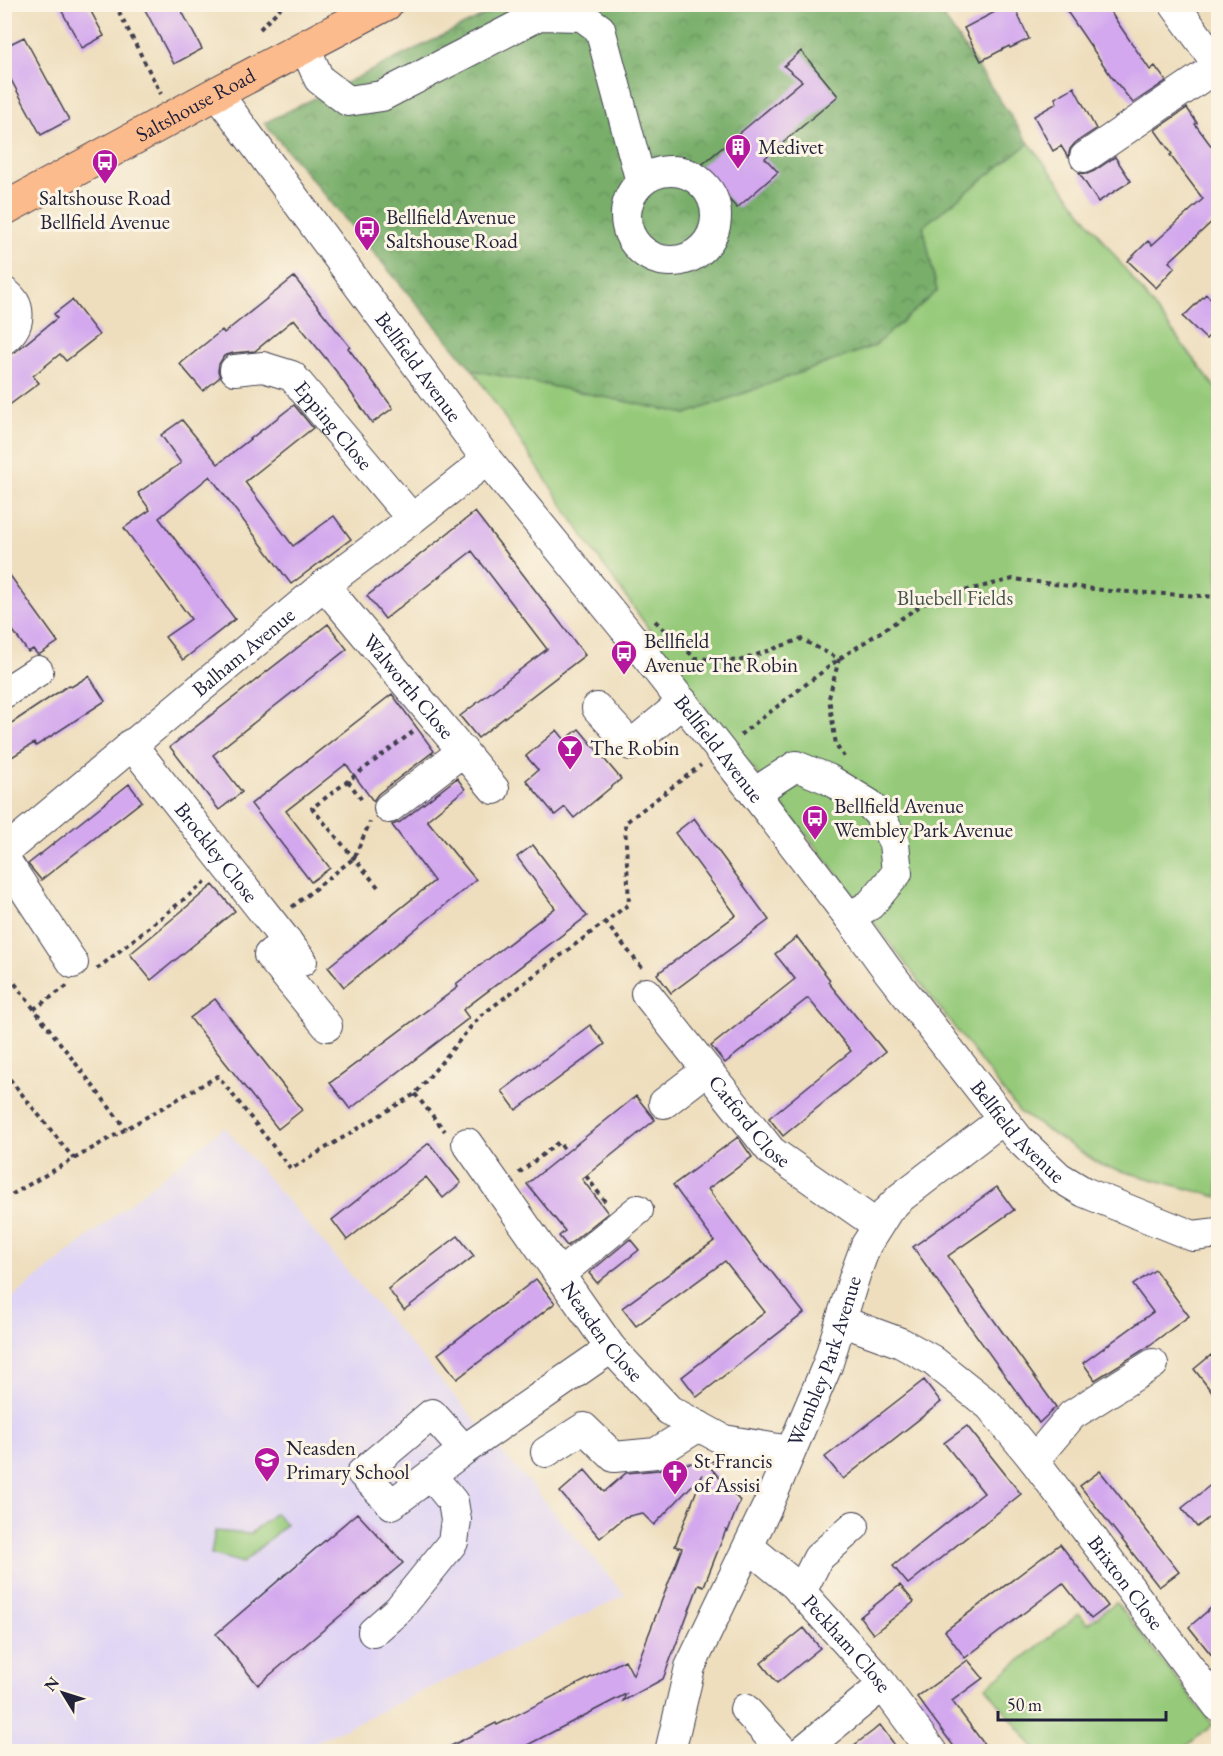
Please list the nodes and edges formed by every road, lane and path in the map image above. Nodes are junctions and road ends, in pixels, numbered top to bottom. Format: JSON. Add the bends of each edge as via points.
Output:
{"nodes":[{"id":1,"x":115,"y":4,"type":"edge"},
{"id":2,"x":284,"y":4,"type":"edge"},
{"id":3,"x":386,"y":4,"type":"edge"},
{"id":4,"x":1174,"y":4,"type":"edge"},
{"id":5,"x":260,"y":29,"type":"dead end"},
{"id":6,"x":305,"y":47,"type":"junction"},
{"id":7,"x":1218,"y":66,"type":"edge"},
{"id":8,"x":218,"y":93,"type":"junction"},
{"id":9,"x":161,"y":95,"type":"dead end"},
{"id":10,"x":1085,"y":157,"type":"dead end"},
{"id":11,"x":641,"y":182,"type":"dead end"},
{"id":12,"x":4,"y":209,"type":"edge"},
{"id":13,"x":4,"y":292,"type":"edge"},
{"id":14,"x":4,"y":339,"type":"edge"},
{"id":15,"x":235,"y":370,"type":"dead end"},
{"id":16,"x":487,"y":460,"type":"junction"},
{"id":17,"x":412,"y":519,"type":"junction"},
{"id":18,"x":324,"y":585,"type":"junction"},
{"id":19,"x":1218,"y":597,"type":"edge"},
{"id":20,"x":655,"y":621,"type":"dead end"},
{"id":21,"x":839,"y":659,"type":"junction"},
{"id":22,"x":38,"y":670,"type":"dead end"},
{"id":23,"x":7,"y":687,"type":"edge"},
{"id":24,"x":683,"y":702,"type":"junction"},
{"id":25,"x":597,"y":708,"type":"dead end"},
{"id":26,"x":433,"y":716,"type":"junction"},
{"id":27,"x":131,"y":744,"type":"junction"},
{"id":28,"x":721,"y":750,"type":"junction"},
{"id":29,"x":463,"y":752,"type":"junction"},
{"id":30,"x":849,"y":764,"type":"dead end"},
{"id":31,"x":348,"y":781,"type":"junction"},
{"id":32,"x":494,"y":789,"type":"dead end"},
{"id":33,"x":754,"y":793,"type":"junction"},
{"id":34,"x":376,"y":810,"type":"junction"},
{"id":35,"x":4,"y":852,"type":"edge"},
{"id":36,"x":4,"y":858,"type":"edge"},
{"id":37,"x":354,"y":858,"type":"junction"},
{"id":38,"x":227,"y":864,"type":"junction"},
{"id":39,"x":378,"y":887,"type":"dead end"},
{"id":40,"x":849,"y":917,"type":"junction"},
{"id":41,"x":605,"y":922,"type":"junction"},
{"id":42,"x":291,"y":938,"type":"junction"},
{"id":43,"x":4,"y":969,"type":"edge"},
{"id":44,"x":78,"y":969,"type":"junction"},
{"id":45,"x":646,"y":993,"type":"joint"},
{"id":46,"x":34,"y":1009,"type":"junction"},
{"id":47,"x":327,"y":1026,"type":"dead end"},
{"id":48,"x":707,"y":1070,"type":"junction"},
{"id":49,"x":4,"y":1072,"type":"edge"},
{"id":50,"x":415,"y":1094,"type":"junction"},
{"id":51,"x":664,"y":1103,"type":"dead end"},
{"id":52,"x":1003,"y":1119,"type":"junction"},
{"id":53,"x":126,"y":1129,"type":"junction"},
{"id":54,"x":467,"y":1143,"type":"joint"},
{"id":55,"x":566,"y":1152,"type":"dead end"},
{"id":56,"x":74,"y":1159,"type":"junction"},
{"id":57,"x":586,"y":1176,"type":"dead end"},
{"id":58,"x":500,"y":1189,"type":"junction"},
{"id":59,"x":4,"y":1199,"type":"edge"},
{"id":60,"x":630,"y":1217,"type":"joint"},
{"id":61,"x":877,"y":1226,"type":"junction"},
{"id":62,"x":1218,"y":1233,"type":"edge"},
{"id":63,"x":560,"y":1274,"type":"junction"},
{"id":64,"x":841,"y":1321,"type":"junction"},
{"id":65,"x":611,"y":1348,"type":"junction"},
{"id":66,"x":1153,"y":1364,"type":"dead end"},
{"id":67,"x":699,"y":1426,"type":"junction"},
{"id":68,"x":464,"y":1450,"type":"junction"},
{"id":69,"x":790,"y":1451,"type":"junction"},
{"id":70,"x":546,"y":1452,"type":"dead end"},
{"id":71,"x":1034,"y":1460,"type":"junction"},
{"id":72,"x":431,"y":1475,"type":"junction"},
{"id":73,"x":854,"y":1526,"type":"dead end"},
{"id":74,"x":749,"y":1547,"type":"junction"},
{"id":75,"x":801,"y":1592,"type":"junction"},
{"id":76,"x":373,"y":1632,"type":"dead end"},
{"id":77,"x":883,"y":1685,"type":"junction"},
{"id":78,"x":1218,"y":1706,"type":"edge"},
{"id":79,"x":745,"y":1709,"type":"dead end"},
{"id":80,"x":670,"y":1752,"type":"edge"},
{"id":81,"x":784,"y":1752,"type":"edge"},
{"id":82,"x":801,"y":1752,"type":"edge"},
{"id":83,"x":932,"y":1752,"type":"edge"}],
"edges":[{"from":1,"to":9,"type":"path"},
{"from":2,"to":5,"type":"path"},
{"from":3,"to":6,"type":"main road","name":"Saltshouse Road"},
{"from":4,"to":7,"type":"street"},
{"from":6,"to":8,"type":"main road","name":"Saltshouse Road"},
{"from":6,"to":11,"type":"street","via":[[319,79],[348,101],[382,96],[539,15],[582,16],[600,29]]},
{"from":7,"to":10,"type":"street"},
{"from":8,"to":12,"type":"main road","name":"Saltshouse Road"},
{"from":8,"to":16,"type":"street","name":"Bellfield Avenue"},
{"from":13,"to":14,"type":"street","via":[[14,300],[18,317],[16,326]]},
{"from":15,"to":17,"type":"street","name":"Epping Close","via":[[263,368],[292,376]]},
{"from":16,"to":17,"type":"street","name":"Balham Avenue"},
{"from":16,"to":24,"type":"street","name":"Bellfield Avenue"},
{"from":17,"to":18,"type":"street","name":"Balham Avenue"},
{"from":18,"to":26,"type":"street","name":"Walworth Close"},
{"from":18,"to":27,"type":"street","name":"Balham Avenue"},
{"from":19,"to":21,"type":"path","via":[[1110,591],[1013,579],[931,599]]},
{"from":20,"to":21,"type":"path","via":[[695,658],[739,662],[801,639]]},
{"from":21,"to":28,"type":"path"},
{"from":21,"to":30,"type":"path","via":[[829,698],[836,745]]},
{"from":22,"to":23,"type":"street"},
{"from":24,"to":25,"type":"street","via":[[631,745]]},
{"from":24,"to":28,"type":"street","name":"Bellfield Avenue"},
{"from":26,"to":29,"type":"street","name":"Walworth Close"},
{"from":26,"to":31,"type":"path"},
{"from":27,"to":35,"type":"street","name":"Balham Avenue"},
{"from":27,"to":38,"type":"street","name":"Brockley Close"},
{"from":28,"to":33,"type":"street","name":"Bellfield Avenue"},
{"from":28,"to":41,"type":"path","via":[[625,824],[629,904]]},
{"from":29,"to":32,"type":"street","name":"Walworth Close"},
{"from":29,"to":34,"type":"street"},
{"from":31,"to":34,"type":"path"},
{"from":31,"to":37,"type":"path","via":[[312,808]]},
{"from":33,"to":40,"type":"street","name":"Bellfield Avenue"},
{"from":33,"to":40,"type":"street","via":[[796,766],[828,779],[879,814],[894,843],[897,873],[870,905]]},
{"from":34,"to":37,"type":"path"},
{"from":36,"to":44,"type":"street"},
{"from":37,"to":39,"type":"path"},
{"from":37,"to":42,"type":"path"},
{"from":38,"to":42,"type":"street","name":"Brockley Close"},
{"from":38,"to":44,"type":"path","via":[[99,968]]},
{"from":40,"to":52,"type":"street","name":"Bellfield Avenue"},
{"from":41,"to":45,"type":"path","via":[[648,975]]},
{"from":41,"to":50,"type":"path","via":[[479,1017]]},
{"from":42,"to":47,"type":"street","via":[[269,955]]},
{"from":43,"to":46,"type":"path"},
{"from":44,"to":46,"type":"path"},
{"from":45,"to":48,"type":"street","name":"Catford Close"},
{"from":46,"to":53,"type":"path"},
{"from":48,"to":51,"type":"street"},
{"from":48,"to":61,"type":"street","name":"Catford Close","via":[[771,1151]]},
{"from":49,"to":56,"type":"path"},
{"from":50,"to":53,"type":"path","via":[[291,1169],[218,1076]]},
{"from":50,"to":54,"type":"path","via":[[456,1145]]},
{"from":52,"to":61,"type":"street","name":"Wembley Park Avenue","via":[[900,1198]]},
{"from":52,"to":62,"type":"street","name":"Bellfield Avenue","via":[[1039,1159],[1084,1192],[1193,1236]]},
{"from":53,"to":56,"type":"path"},
{"from":54,"to":58,"type":"street","name":"Neasden Close"},
{"from":55,"to":58,"type":"path","via":[[559,1142]]},
{"from":56,"to":59,"type":"path"},
{"from":57,"to":60,"type":"path"},
{"from":58,"to":63,"type":"street","name":"Neasden Close"},
{"from":60,"to":63,"type":"street"},
{"from":61,"to":64,"type":"street","name":"Wembley Park Avenue","via":[[862,1255]]},
{"from":63,"to":65,"type":"street","name":"Neasden Close"},
{"from":64,"to":69,"type":"street","name":"Wembley Park Avenue","via":[[827,1365]]},
{"from":64,"to":71,"type":"street","name":"Brixton Close","via":[[901,1343],[932,1360],[990,1406]]},
{"from":65,"to":67,"type":"street","name":"Neasden Close","via":[[669,1410]]},
{"from":65,"to":68,"type":"street"},
{"from":66,"to":71,"type":"street","via":[[1072,1415]]},
{"from":67,"to":69,"type":"street","name":"Neasden Close","via":[[724,1440]]},
{"from":67,"to":70,"type":"street","via":[[656,1454],[614,1457],[584,1428]]},
{"from":68,"to":72,"type":"street"},
{"from":68,"to":72,"type":"street","via":[[432,1414],[362,1473],[392,1504]]},
{"from":69,"to":74,"type":"street","name":"Wembley Park Avenue"},
{"from":71,"to":78,"type":"street","name":"Brixton Close"},
{"from":72,"to":76,"type":"street","via":[[453,1502],[453,1542],[399,1609]]},
{"from":73,"to":75,"type":"street","via":[[818,1558]]},
{"from":74,"to":75,"type":"street","name":"Peckham Close"},
{"from":74,"to":80,"type":"street","name":"Wembley Park Avenue","via":[[690,1667]]},
{"from":75,"to":77,"type":"street","name":"Peckham Close"},
{"from":77,"to":82,"type":"street"},
{"from":77,"to":83,"type":"street","name":"Peckham Close"},
{"from":79,"to":81,"type":"street"}]}
